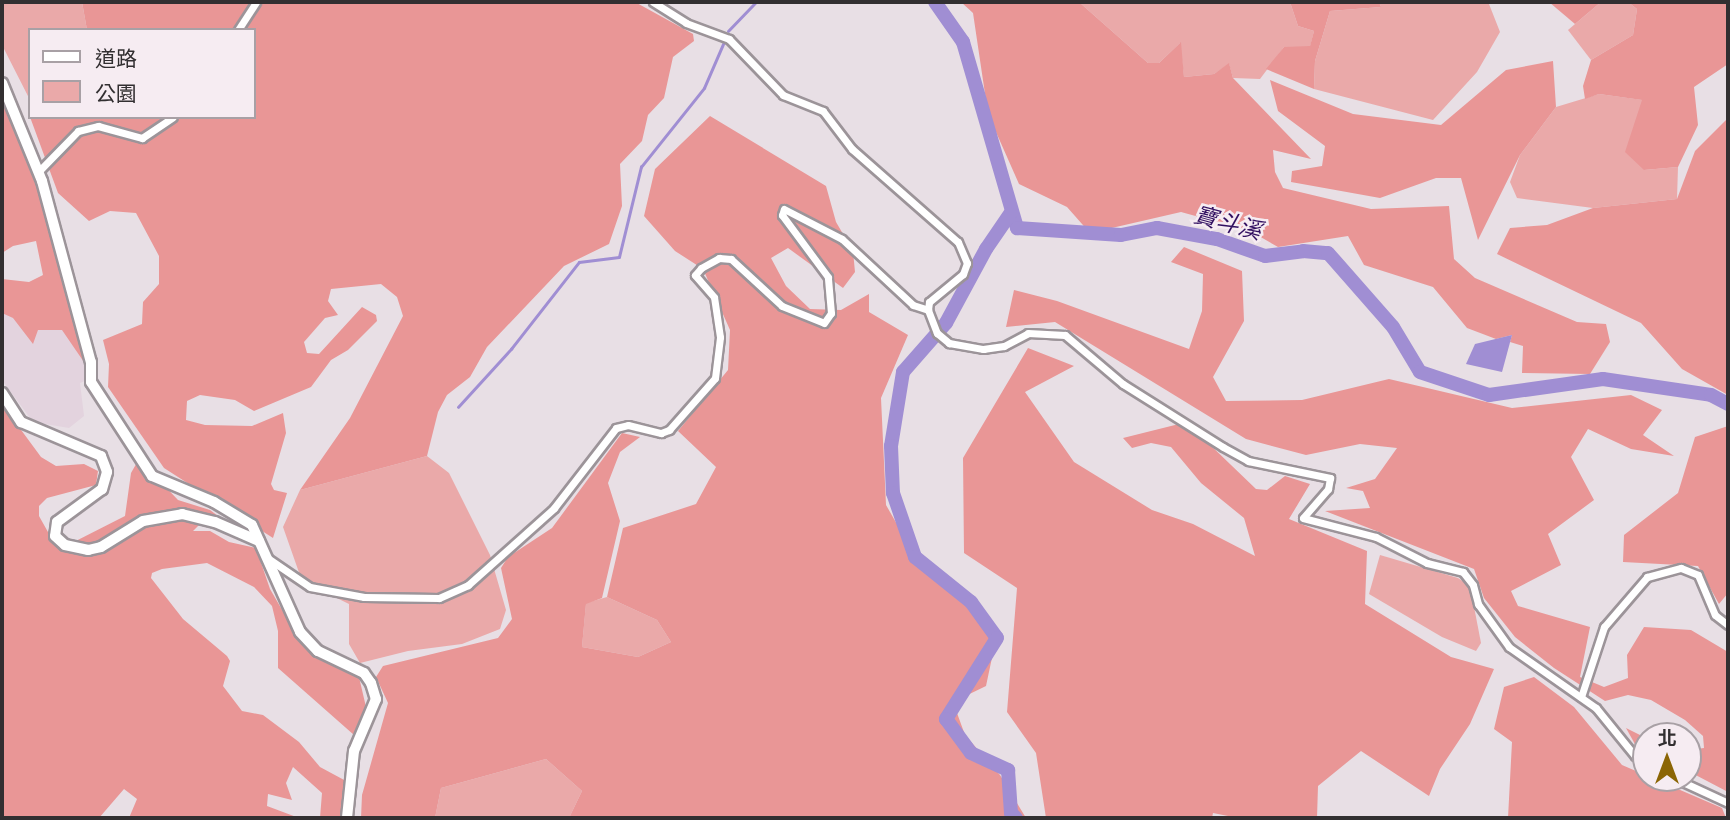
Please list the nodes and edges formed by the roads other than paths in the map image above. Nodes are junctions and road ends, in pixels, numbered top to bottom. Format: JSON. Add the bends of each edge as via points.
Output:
{"nodes":[{"id":1,"x":256,"y":2,"type":"edge"},
{"id":2,"x":653,"y":2,"type":"edge"},
{"id":3,"x":239,"y":28,"type":"edge"},
{"id":4,"x":2,"y":83,"type":"edge"},
{"id":5,"x":170,"y":119,"type":"edge"},
{"id":6,"x":39,"y":171,"type":"junction"},
{"id":7,"x":928,"y":310,"type":"junction"},
{"id":8,"x":2,"y":393,"type":"edge"},
{"id":9,"x":259,"y":541,"type":"junction"},
{"id":10,"x":265,"y":555,"type":"junction"},
{"id":11,"x":1728,"y":625,"type":"edge"},
{"id":12,"x":1581,"y":697,"type":"junction"},
{"id":13,"x":1632,"y":754,"type":"edge"},
{"id":14,"x":1702,"y":791,"type":"edge"},
{"id":15,"x":1728,"y":803,"type":"edge"},
{"id":16,"x":347,"y":818,"type":"edge"}],
"edges":[{"from":1,"to":3,"type":"street"},
{"from":2,"to":7,"type":"street","via":[[686,23],[729,39],[783,95],[824,111],[852,149],[958,242],[967,263],[964,274],[929,302]]},
{"from":4,"to":6,"type":"street"},
{"from":5,"to":6,"type":"street","via":[[142,138],[97,126],[78,131]]},
{"from":6,"to":9,"type":"street","via":[[90,362],[91,382],[152,476],[214,502],[252,525]]},
{"from":7,"to":10,"type":"street","via":[[913,305],[842,239],[784,209],[782,215],[828,277],[831,313],[824,323],[782,306],[731,259],[719,258],[701,268],[695,275],[714,297],[720,337],[715,378],[669,430],[616,428],[554,508],[468,585],[439,598],[364,597],[310,587]]},
{"from":7,"to":12,"type":"street","via":[[937,333],[949,343],[984,349],[1004,346],[1028,333],[1065,335],[1122,384],[1240,456],[1330,478],[1328,489],[1303,518],[1376,537],[1427,563],[1463,572],[1478,604],[1510,647]]},
{"from":8,"to":9,"type":"street","via":[[21,422],[101,456],[107,472],[102,489],[57,522],[55,536],[65,545],[88,550],[101,547],[143,521],[181,514],[215,522]]},
{"from":9,"to":10,"type":"street"},
{"from":10,"to":16,"type":"street","via":[[283,601],[308,642],[364,673],[376,699],[354,751]]},
{"from":11,"to":12,"type":"street","via":[[1715,615],[1698,575],[1681,568],[1647,577],[1604,627]]},
{"from":12,"to":13,"type":"street"},
{"from":14,"to":15,"type":"street"}]}
